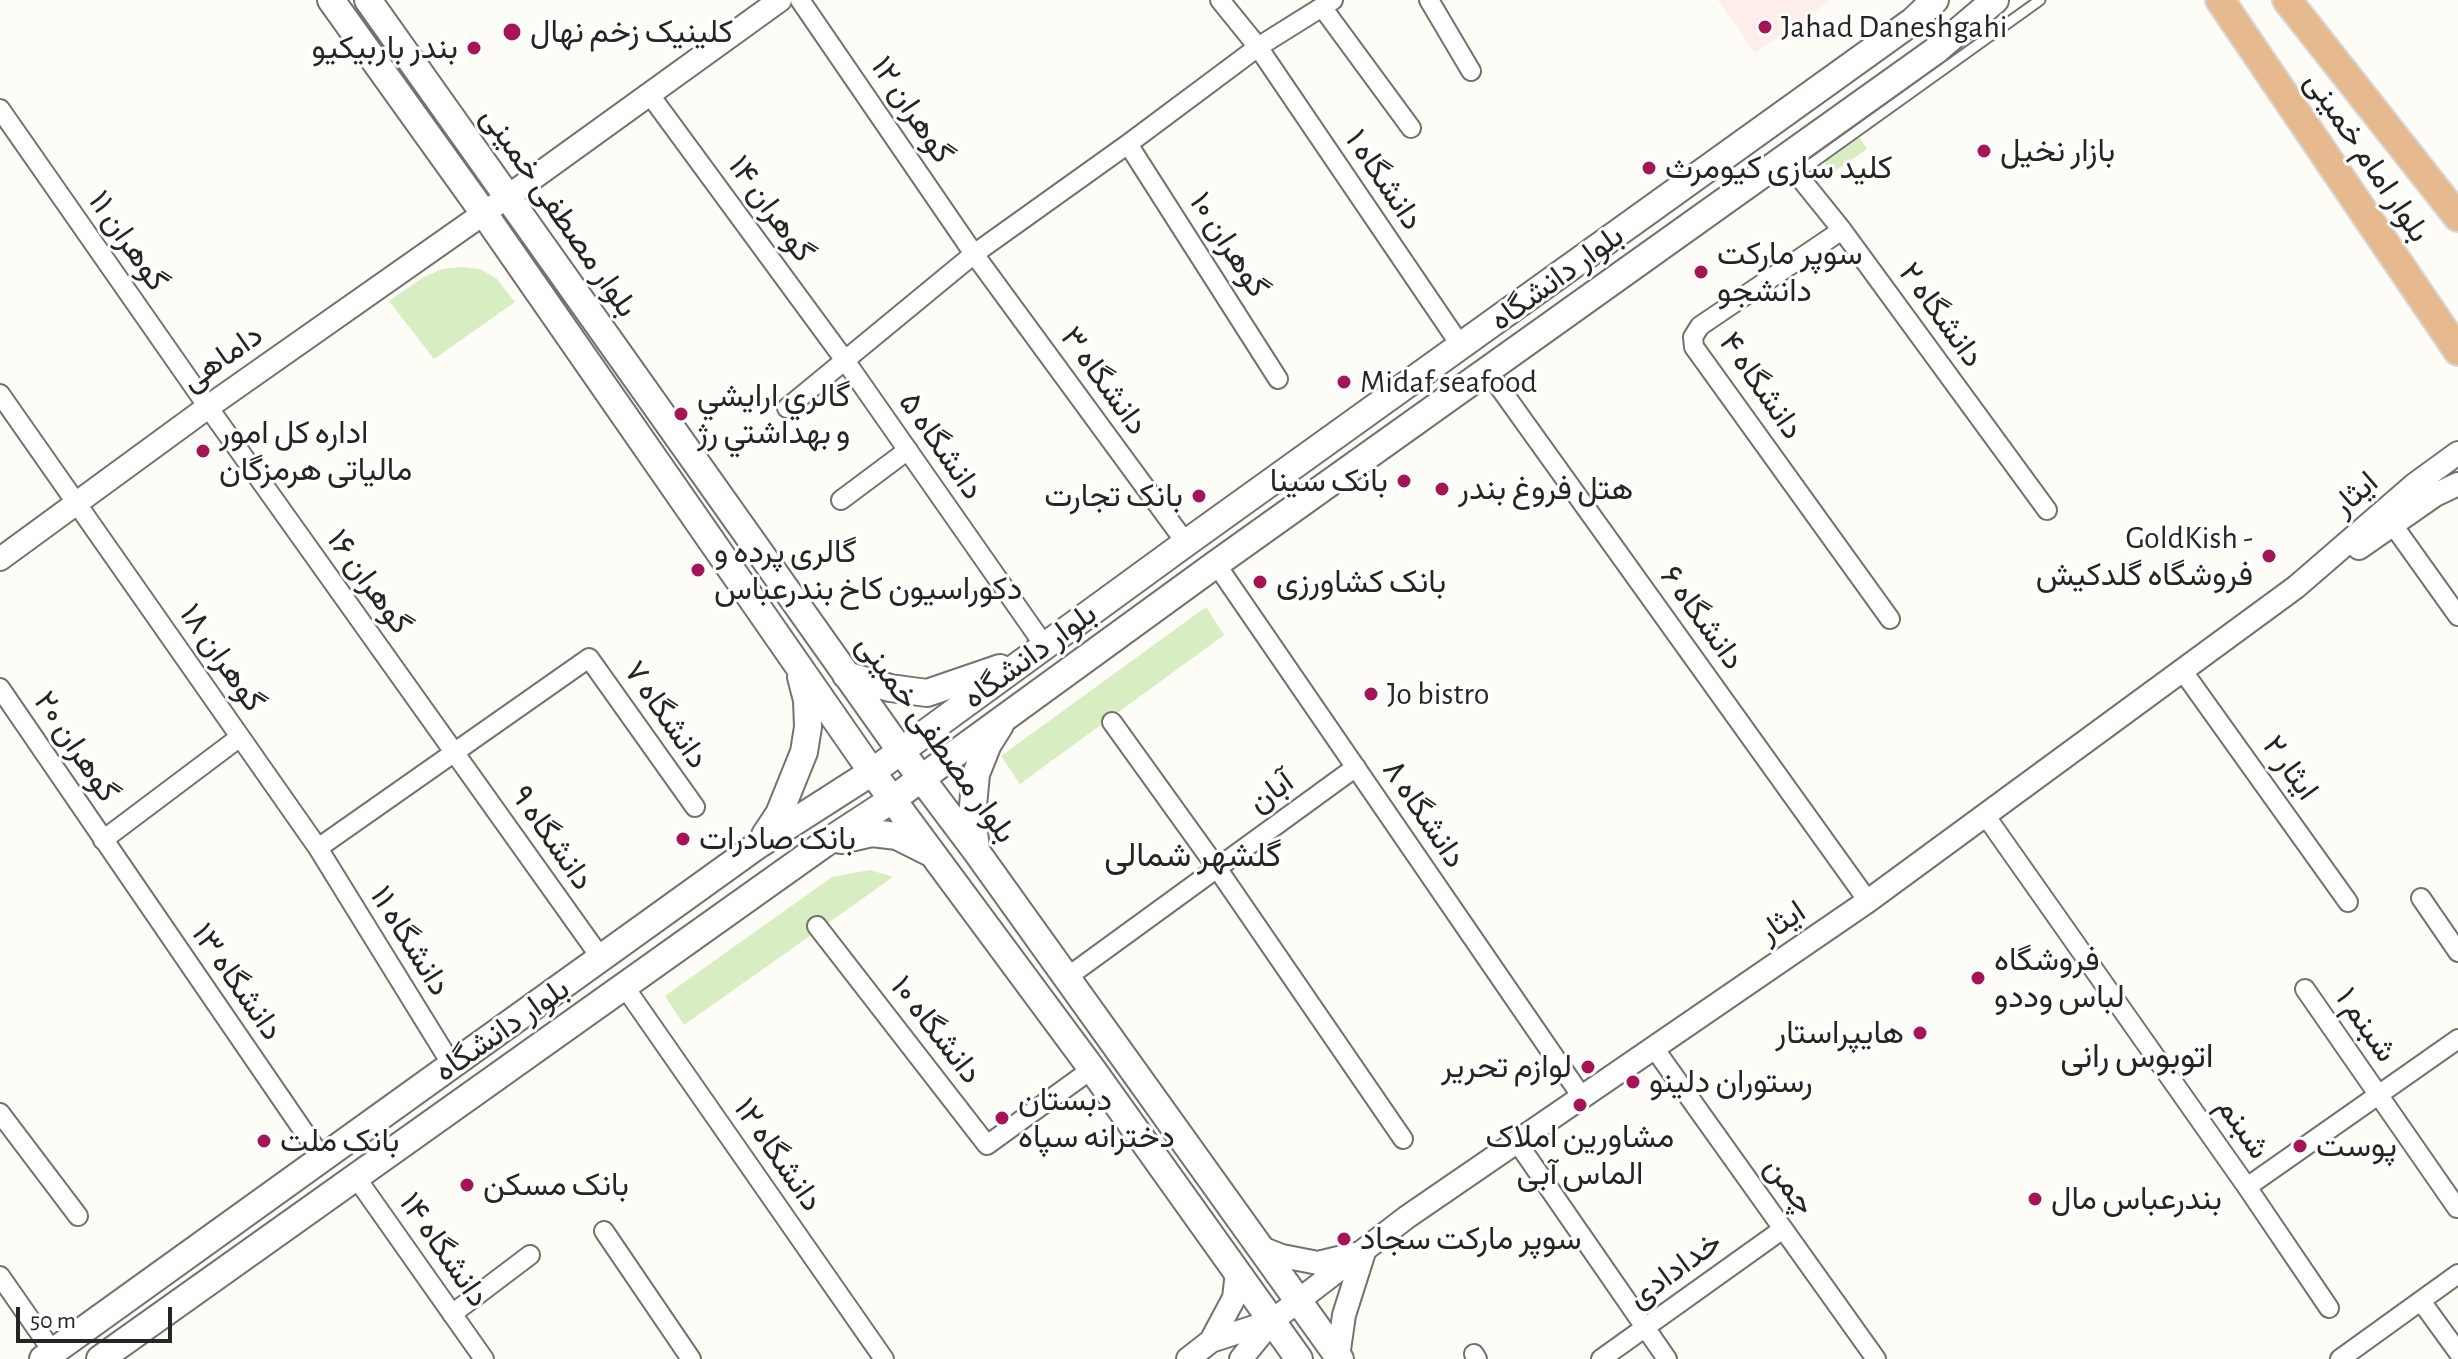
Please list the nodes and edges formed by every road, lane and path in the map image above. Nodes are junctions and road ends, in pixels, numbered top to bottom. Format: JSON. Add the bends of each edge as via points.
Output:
{"nodes":[{"id":1,"x":331,"y":0,"type":"edge"},
{"id":2,"x":368,"y":0,"type":"edge"},
{"id":3,"x":780,"y":0,"type":"edge"},
{"id":4,"x":800,"y":0,"type":"edge"},
{"id":5,"x":1220,"y":0,"type":"edge"},
{"id":6,"x":1429,"y":0,"type":"edge"},
{"id":7,"x":1935,"y":0,"type":"edge"},
{"id":8,"x":1995,"y":0,"type":"edge"},
{"id":9,"x":2040,"y":0,"type":"edge"},
{"id":10,"x":2220,"y":0,"type":"edge"},
{"id":11,"x":2287,"y":0,"type":"edge"},
{"id":12,"x":1328,"y":4,"type":"edge"},
{"id":13,"x":1258,"y":47,"type":"junction"},
{"id":14,"x":1471,"y":71,"type":"dead end"},
{"id":15,"x":650,"y":95,"type":"junction"},
{"id":16,"x":0,"y":109,"type":"edge"},
{"id":17,"x":1411,"y":128,"type":"dead end"},
{"id":18,"x":1128,"y":144,"type":"junction"},
{"id":19,"x":1790,"y":166,"type":"junction"},
{"id":20,"x":507,"y":197,"type":"junction"},
{"id":21,"x":483,"y":212,"type":"junction"},
{"id":22,"x":2458,"y":217,"type":"edge"},
{"id":23,"x":1842,"y":230,"type":"junction"},
{"id":24,"x":974,"y":254,"type":"junction"},
{"id":25,"x":1461,"y":346,"type":"junction"},
{"id":26,"x":2458,"y":351,"type":"edge"},
{"id":27,"x":844,"y":359,"type":"junction"},
{"id":28,"x":1487,"y":370,"type":"junction"},
{"id":29,"x":1278,"y":379,"type":"dead end"},
{"id":30,"x":0,"y":394,"type":"edge"},
{"id":31,"x":208,"y":407,"type":"junction"},
{"id":32,"x":787,"y":408,"type":"dead end"},
{"id":33,"x":908,"y":450,"type":"junction"},
{"id":34,"x":2458,"y":453,"type":"edge"},
{"id":35,"x":2458,"y":484,"type":"edge"},
{"id":36,"x":841,"y":500,"type":"dead end"},
{"id":37,"x":77,"y":503,"type":"junction"},
{"id":38,"x":2047,"y":510,"type":"dead end"},
{"id":39,"x":2393,"y":525,"type":"junction"},
{"id":40,"x":1186,"y":543,"type":"junction"},
{"id":41,"x":0,"y":559,"type":"edge"},
{"id":42,"x":1216,"y":564,"type":"junction"},
{"id":43,"x":2296,"y":587,"type":"junction"},
{"id":44,"x":2458,"y":616,"type":"edge"},
{"id":45,"x":1890,"y":619,"type":"dead end"},
{"id":46,"x":1035,"y":652,"type":"junction"},
{"id":47,"x":799,"y":666,"type":"junction"},
{"id":48,"x":2182,"y":670,"type":"junction"},
{"id":49,"x":846,"y":675,"type":"junction"},
{"id":50,"x":0,"y":688,"type":"edge"},
{"id":51,"x":1008,"y":713,"type":"junction"},
{"id":52,"x":1112,"y":722,"type":"dead end"},
{"id":53,"x":240,"y":737,"type":"junction"},
{"id":54,"x":900,"y":750,"type":"junction"},
{"id":55,"x":455,"y":753,"type":"junction"},
{"id":56,"x":1356,"y":767,"type":"junction"},
{"id":57,"x":872,"y":772,"type":"junction"},
{"id":58,"x":921,"y":778,"type":"junction"},
{"id":59,"x":893,"y":799,"type":"junction"},
{"id":60,"x":695,"y":807,"type":"dead end"},
{"id":61,"x":1985,"y":815,"type":"junction"},
{"id":62,"x":103,"y":840,"type":"junction"},
{"id":63,"x":758,"y":845,"type":"junction"},
{"id":64,"x":318,"y":848,"type":"junction"},
{"id":65,"x":976,"y":851,"type":"junction"},
{"id":66,"x":937,"y":857,"type":"junction"},
{"id":67,"x":802,"y":859,"type":"junction"},
{"id":68,"x":1217,"y":868,"type":"junction"},
{"id":69,"x":2421,"y":898,"type":"dead end"},
{"id":70,"x":1868,"y":901,"type":"junction"},
{"id":71,"x":2348,"y":902,"type":"dead end"},
{"id":72,"x":817,"y":926,"type":"dead end"},
{"id":73,"x":2458,"y":952,"type":"edge"},
{"id":74,"x":601,"y":958,"type":"junction"},
{"id":75,"x":1066,"y":978,"type":"junction"},
{"id":76,"x":624,"y":986,"type":"junction"},
{"id":77,"x":2305,"y":989,"type":"dead end"},
{"id":78,"x":2458,"y":1039,"type":"edge"},
{"id":79,"x":1654,"y":1048,"type":"junction"},
{"id":80,"x":452,"y":1065,"type":"junction"},
{"id":81,"x":1092,"y":1069,"type":"junction"},
{"id":82,"x":2379,"y":1094,"type":"junction"},
{"id":83,"x":1582,"y":1097,"type":"junction"},
{"id":84,"x":0,"y":1113,"type":"edge"},
{"id":85,"x":1403,"y":1139,"type":"dead end"},
{"id":86,"x":1517,"y":1142,"type":"junction"},
{"id":87,"x":322,"y":1158,"type":"junction"},
{"id":88,"x":355,"y":1176,"type":"junction"},
{"id":89,"x":2247,"y":1187,"type":"junction"},
{"id":90,"x":2457,"y":1208,"type":"edge"},
{"id":91,"x":78,"y":1216,"type":"dead end"},
{"id":92,"x":1783,"y":1229,"type":"junction"},
{"id":93,"x":604,"y":1231,"type":"dead end"},
{"id":94,"x":1259,"y":1247,"type":"junction"},
{"id":95,"x":1364,"y":1252,"type":"junction"},
{"id":96,"x":530,"y":1255,"type":"dead end"},
{"id":97,"x":1237,"y":1272,"type":"junction"},
{"id":98,"x":2458,"y":1274,"type":"edge"},
{"id":99,"x":0,"y":1276,"type":"edge"},
{"id":100,"x":2421,"y":1301,"type":"junction"},
{"id":101,"x":1299,"y":1303,"type":"junction"},
{"id":102,"x":2329,"y":1308,"type":"dead end"},
{"id":103,"x":452,"y":1314,"type":"junction"},
{"id":104,"x":1272,"y":1321,"type":"junction"},
{"id":105,"x":1646,"y":1329,"type":"junction"},
{"id":106,"x":1211,"y":1341,"type":"junction"},
{"id":107,"x":2458,"y":1352,"type":"edge"},
{"id":108,"x":48,"y":1355,"type":"edge"},
{"id":109,"x":1339,"y":1358,"type":"edge"},
{"id":110,"x":100,"y":1359,"type":"edge"},
{"id":111,"x":484,"y":1359,"type":"edge"},
{"id":112,"x":691,"y":1359,"type":"edge"},
{"id":113,"x":884,"y":1359,"type":"edge"},
{"id":114,"x":1188,"y":1359,"type":"edge"},
{"id":115,"x":1241,"y":1359,"type":"edge"},
{"id":116,"x":1299,"y":1359,"type":"edge"},
{"id":117,"x":1601,"y":1359,"type":"edge"},
{"id":118,"x":1667,"y":1359,"type":"edge"},
{"id":119,"x":1876,"y":1359,"type":"edge"},
{"id":120,"x":2340,"y":1359,"type":"edge"}],
"edges":[{"from":1,"to":21,"type":"main road","name":"بلوار مصطفی خمینی"},
{"from":2,"to":20,"type":"main road","name":"بلوار مصطفی خمینی"},
{"from":3,"to":15,"type":"street","name":"داماهی"},
{"from":4,"to":24,"type":"street","name":"گوهران ۱۲"},
{"from":5,"to":13,"type":"street","name":"دانشگاه ۱"},
{"from":6,"to":14,"type":"street"},
{"from":7,"to":25,"type":"main road","name":"بلوار دانشگاه"},
{"from":8,"to":19,"type":"main road","name":"بلوار دانشگاه"},
{"from":9,"to":19,"type":"lane"},
{"from":10,"to":26,"type":"main road","name":"بلوار امام خمینی"},
{"from":11,"to":22,"type":"main road","name":"بلوار امام خمینی"},
{"from":12,"to":13,"type":"street"},
{"from":12,"to":17,"type":"street"},
{"from":13,"to":18,"type":"street"},
{"from":13,"to":25,"type":"street","name":"دانشگاه ۱"},
{"from":15,"to":20,"type":"street","name":"داماهی"},
{"from":15,"to":27,"type":"street","name":"گوهران ۱۴"},
{"from":16,"to":31,"type":"street","name":"گوهران ۱۱"},
{"from":18,"to":24,"type":"street"},
{"from":18,"to":29,"type":"street","name":"گوهران ۱۰"},
{"from":19,"to":23,"type":"street","name":"دانشگاه ۲"},
{"from":19,"to":28,"type":"main road","name":"بلوار دانشگاه"},
{"from":20,"to":21,"type":"street","name":"داماهی"},
{"from":20,"to":49,"type":"main road","name":"بلوار مصطفی خمینی"},
{"from":21,"to":31,"type":"street","name":"داماهی"},
{"from":21,"to":47,"type":"main road","name":"بلوار مصطفی خمینی"},
{"from":23,"to":38,"type":"street","name":"دانشگاه ۲"},
{"from":23,"to":45,"type":"street","name":"دانشگاه ۴","via":[[1700,326],[1694,347]]},
{"from":24,"to":27,"type":"street"},
{"from":24,"to":40,"type":"street","name":"دانشگاه ۳"},
{"from":25,"to":40,"type":"main road","name":"بلوار دانشگاه"},
{"from":27,"to":32,"type":"street"},
{"from":27,"to":33,"type":"street","name":"دانشگاه ۵"},
{"from":28,"to":42,"type":"main road","name":"بلوار دانشگاه"},
{"from":28,"to":70,"type":"street","name":"دانشگاه ۶"},
{"from":30,"to":37,"type":"street","name":"گوهران ۱۸"},
{"from":31,"to":37,"type":"street","name":"داماهی"},
{"from":31,"to":55,"type":"street","name":"گوهران ۱۶"},
{"from":33,"to":36,"type":"street"},
{"from":33,"to":46,"type":"street","name":"دانشگاه ۵"},
{"from":34,"to":43,"type":"street","name":"ایثار"},
{"from":35,"to":39,"type":"street","name":"ایثار"},
{"from":37,"to":41,"type":"street","name":"داماهی"},
{"from":37,"to":53,"type":"street","name":"گوهران ۱۸"},
{"from":39,"to":43,"type":"street","name":"ایثار"},
{"from":39,"to":44,"type":"street"},
{"from":40,"to":46,"type":"main road","name":"بلوار دانشگاه"},
{"from":42,"to":51,"type":"main road","name":"بلوار دانشگاه"},
{"from":42,"to":56,"type":"street","name":"دانشگاه ۸"},
{"from":43,"to":48,"type":"street","name":"ایثار"},
{"from":46,"to":49,"type":"main road","via":[[927,693]]},
{"from":46,"to":54,"type":"main road","name":"بلوار دانشگاه"},
{"from":47,"to":57,"type":"main road","name":"بلوار مصطفی خمینی"},
{"from":47,"to":63,"type":"main road","via":[[807,700],[804,752],[779,814]]},
{"from":48,"to":61,"type":"street","name":"ایثار"},
{"from":48,"to":71,"type":"street","name":"ایثار ۲"},
{"from":49,"to":54,"type":"main road","name":"بلوار مصطفی خمینی"},
{"from":50,"to":62,"type":"street","name":"گوهران ۲۰"},
{"from":51,"to":58,"type":"main road","name":"بلوار دانشگاه"},
{"from":51,"to":65,"type":"main road","via":[[976,774]]},
{"from":52,"to":68,"type":"street"},
{"from":53,"to":62,"type":"street"},
{"from":53,"to":64,"type":"street","name":"گوهران ۱۸"},
{"from":54,"to":57,"type":"main road","name":"بلوار دانشگاه"},
{"from":54,"to":58,"type":"main road","name":"بلوار مصطفی خمینی"},
{"from":55,"to":60,"type":"street","name":"دانشگاه ۷","via":[[589,658]]},
{"from":55,"to":64,"type":"street"},
{"from":55,"to":74,"type":"street","name":"دانشگاه ۹"},
{"from":56,"to":68,"type":"street","name":"آبان"},
{"from":56,"to":83,"type":"street","name":"دانشگاه ۸"},
{"from":57,"to":59,"type":"main road","name":"بلوار مصطفی خمینی"},
{"from":57,"to":63,"type":"main road","name":"بلوار دانشگاه"},
{"from":58,"to":59,"type":"main road","name":"بلوار دانشگاه"},
{"from":58,"to":65,"type":"main road","name":"بلوار مصطفی خمینی"},
{"from":59,"to":66,"type":"main road","name":"بلوار مصطفی خمینی"},
{"from":59,"to":67,"type":"main road","name":"بلوار دانشگاه"},
{"from":61,"to":70,"type":"street","name":"ایثار"},
{"from":61,"to":89,"type":"street","name":"شبنم"},
{"from":62,"to":87,"type":"street","name":"دانشگاه ۱۳"},
{"from":63,"to":74,"type":"main road","name":"بلوار دانشگاه"},
{"from":64,"to":80,"type":"street","name":"دانشگاه ۱۱"},
{"from":65,"to":75,"type":"main road","name":"بلوار مصطفی خمینی"},
{"from":66,"to":67,"type":"main road","via":[[897,836],[872,833],[844,839]]},
{"from":66,"to":81,"type":"main road","name":"بلوار مصطفی خمینی"},
{"from":67,"to":76,"type":"main road","name":"بلوار دانشگاه"},
{"from":68,"to":75,"type":"street","name":"آبان"},
{"from":68,"to":85,"type":"street"},
{"from":69,"to":73,"type":"street"},
{"from":70,"to":79,"type":"street","name":"ایثار"},
{"from":72,"to":81,"type":"street","name":"دانشگاه ۱۰","via":[[987,1145]]},
{"from":74,"to":80,"type":"main road","name":"بلوار دانشگاه"},
{"from":75,"to":94,"type":"main road","name":"بلوار مصطفی خمینی"},
{"from":76,"to":88,"type":"main road","name":"بلوار دانشگاه"},
{"from":76,"to":113,"type":"street","name":"دانشگاه ۱۲"},
{"from":77,"to":82,"type":"street","name":"شبنم ۱"},
{"from":78,"to":82,"type":"street","name":"شبنم"},
{"from":79,"to":83,"type":"street","name":"ایثار"},
{"from":79,"to":92,"type":"street","name":"چمن"},
{"from":80,"to":87,"type":"main road","name":"بلوار دانشگاه"},
{"from":81,"to":97,"type":"main road","name":"بلوار مصطفی خمینی"},
{"from":82,"to":89,"type":"street","name":"شبنم"},
{"from":82,"to":90,"type":"street","name":"شبنم ۱"},
{"from":83,"to":86,"type":"street","name":"ایثار"},
{"from":84,"to":91,"type":"street"},
{"from":86,"to":95,"type":"street","name":"ایثار"},
{"from":86,"to":105,"type":"street"},
{"from":87,"to":108,"type":"main road","name":"بلوار دانشگاه"},
{"from":88,"to":103,"type":"street","name":"دانشگاه ۱۴"},
{"from":88,"to":110,"type":"main road","name":"بلوار دانشگاه"},
{"from":89,"to":102,"type":"street"},
{"from":92,"to":105,"type":"street","name":"خدادادی"},
{"from":92,"to":119,"type":"street","name":"چمن"},
{"from":93,"to":112,"type":"street"},
{"from":94,"to":95,"type":"street","via":[[1318,1263]]},
{"from":94,"to":101,"type":"main road","name":"بلوار مصطفی خمینی"},
{"from":95,"to":101,"type":"street","name":"ایثار"},
{"from":95,"to":109,"type":"street","via":[[1344,1315]]},
{"from":96,"to":103,"type":"street"},
{"from":97,"to":104,"type":"main road","name":"بلوار مصطفی خمینی"},
{"from":97,"to":106,"type":"street","via":[[1234,1298]]},
{"from":98,"to":100,"type":"street"},
{"from":99,"to":108,"type":"street"},
{"from":100,"to":107,"type":"street"},
{"from":100,"to":120,"type":"street"},
{"from":101,"to":104,"type":"street","name":"ایثار"},
{"from":101,"to":109,"type":"main road","name":"بلوار مصطفی خمینی"},
{"from":103,"to":111,"type":"street","name":"دانشگاه ۱۴"},
{"from":104,"to":106,"type":"street"},
{"from":104,"to":115,"type":"street"},
{"from":104,"to":116,"type":"main road","name":"بلوار مصطفی خمینی"},
{"from":105,"to":117,"type":"street","name":"خدادادی"},
{"from":105,"to":118,"type":"street"},
{"from":106,"to":114,"type":"street"}]}
